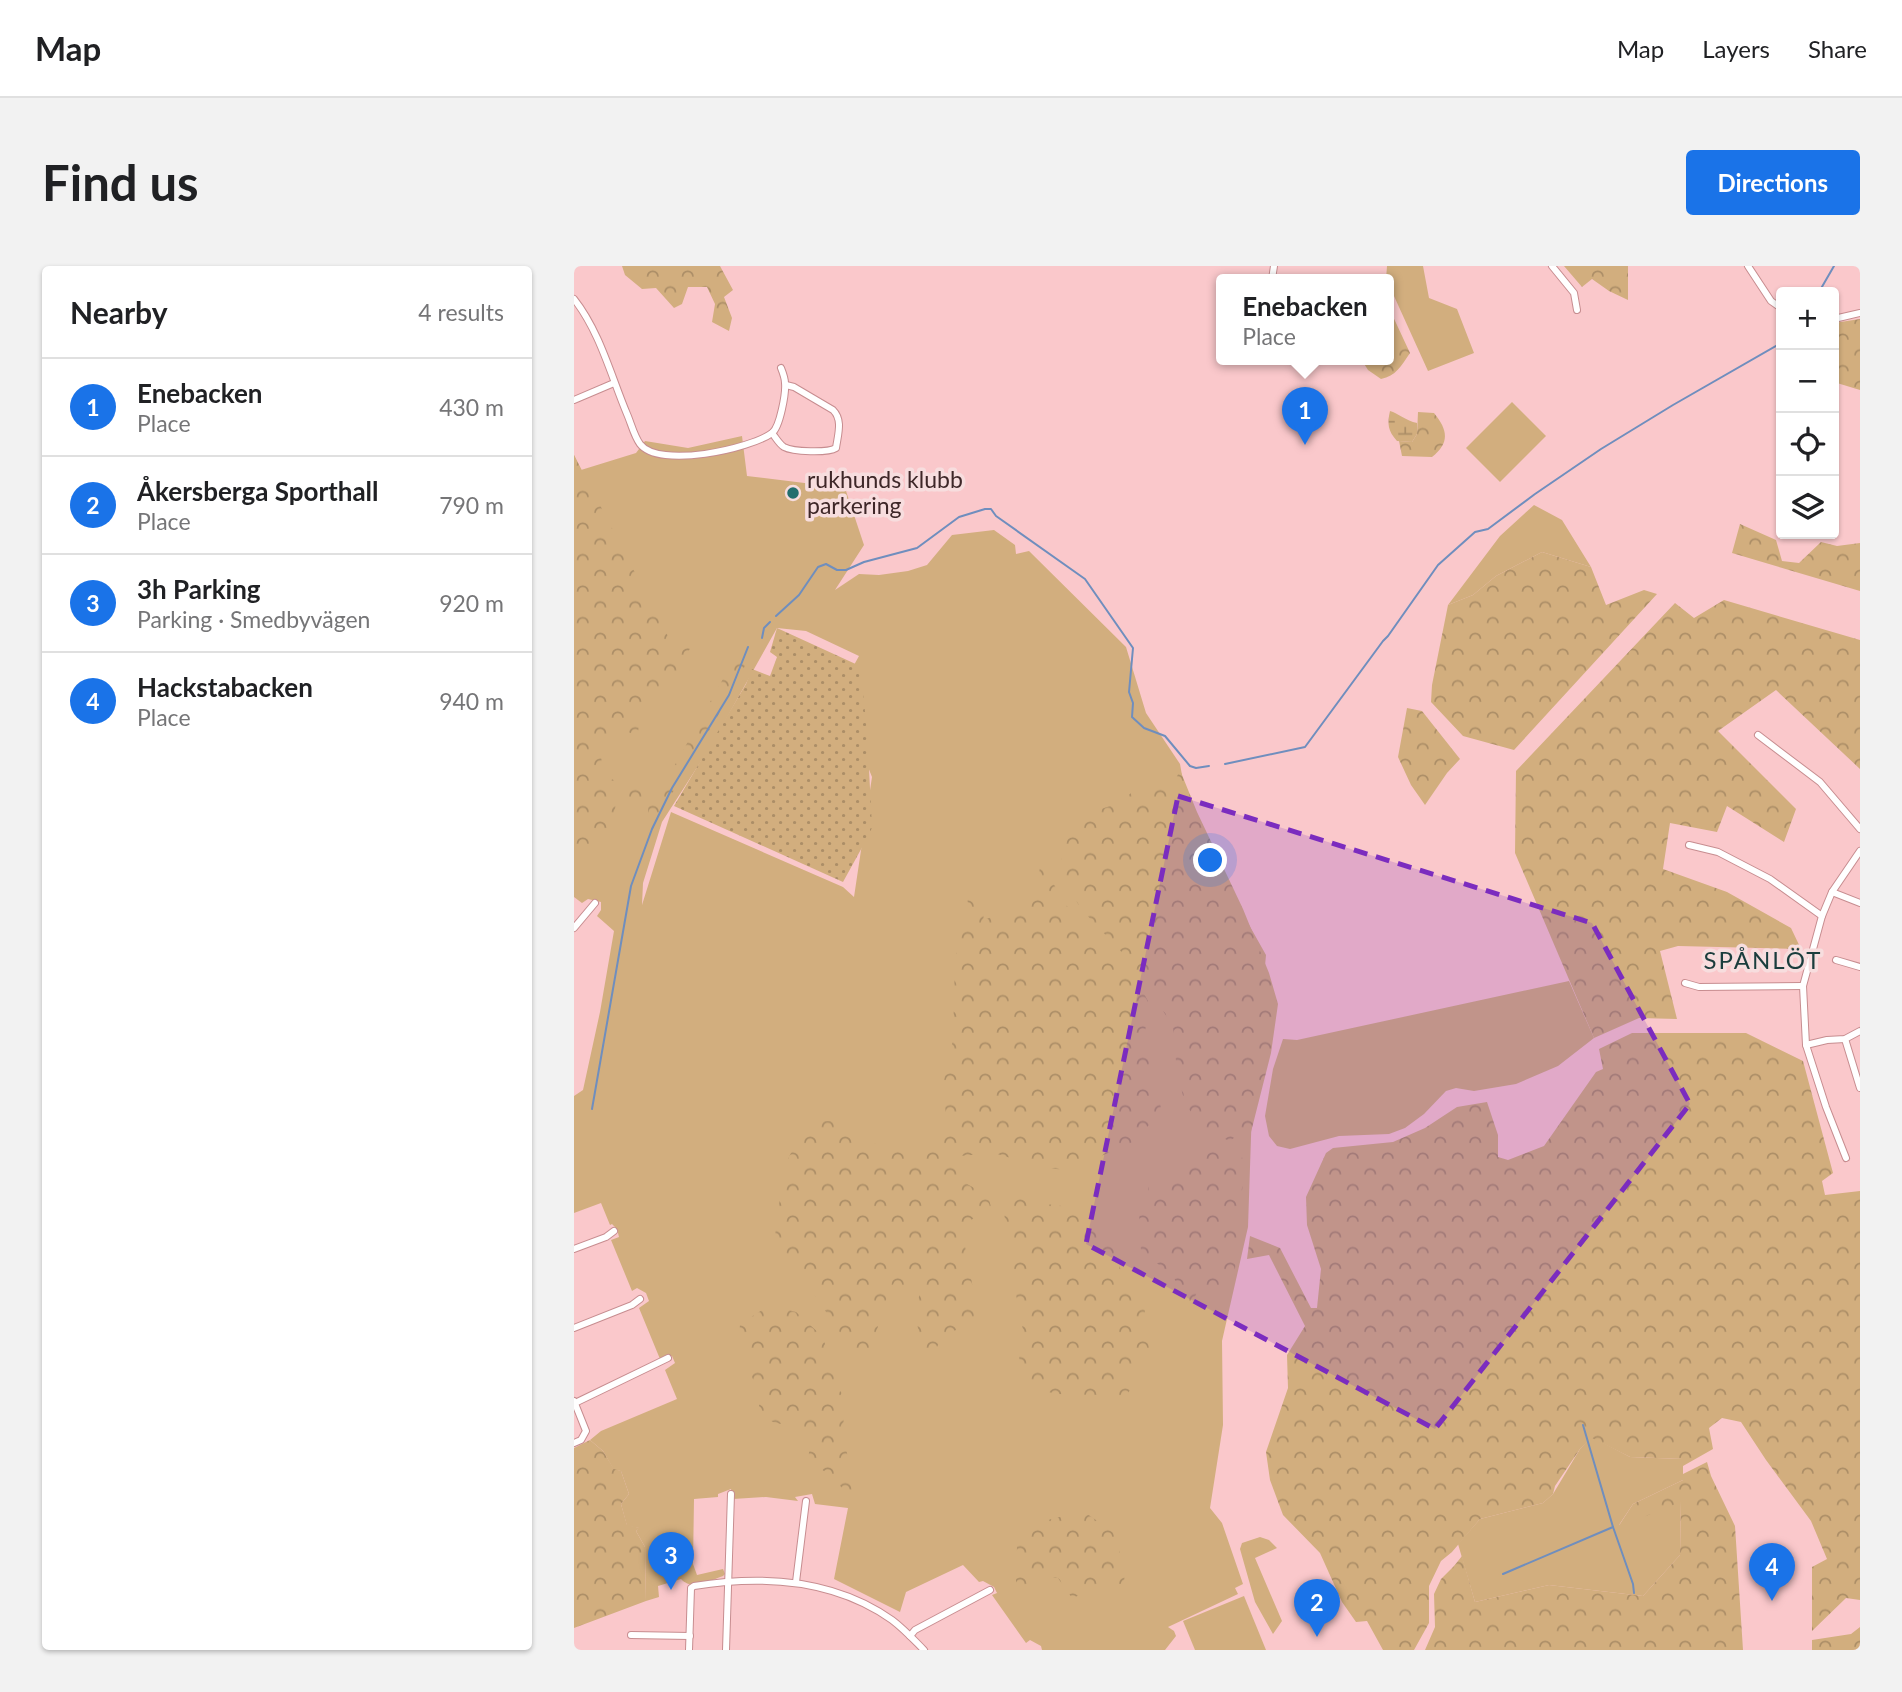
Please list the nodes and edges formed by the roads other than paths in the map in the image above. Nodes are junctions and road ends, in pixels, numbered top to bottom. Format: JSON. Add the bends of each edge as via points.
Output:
{"nodes":[{"id":1,"x":1552,"y":266,"type":"edge"},
{"id":2,"x":1748,"y":266,"type":"edge"},
{"id":3,"x":574,"y":299,"type":"edge"},
{"id":4,"x":1776,"y":304,"type":"edge"},
{"id":5,"x":1577,"y":310,"type":"dead end"},
{"id":6,"x":1860,"y":313,"type":"edge"},
{"id":7,"x":1839,"y":319,"type":"edge"},
{"id":8,"x":782,"y":368,"type":"dead end"},
{"id":9,"x":614,"y":383,"type":"junction"},
{"id":10,"x":786,"y":384,"type":"junction"},
{"id":11,"x":574,"y":400,"type":"edge"},
{"id":12,"x":772,"y":433,"type":"junction"},
{"id":13,"x":1758,"y":735,"type":"dead end"},
{"id":14,"x":1860,"y":829,"type":"edge"},
{"id":15,"x":1689,"y":845,"type":"dead end"},
{"id":16,"x":1860,"y":851,"type":"edge"},
{"id":17,"x":1832,"y":892,"type":"junction"},
{"id":18,"x":595,"y":903,"type":"dead end"},
{"id":19,"x":1860,"y":903,"type":"edge"},
{"id":20,"x":1822,"y":916,"type":"junction"},
{"id":21,"x":574,"y":928,"type":"edge"},
{"id":22,"x":1836,"y":960,"type":"dead end"},
{"id":23,"x":1860,"y":967,"type":"edge"},
{"id":24,"x":1685,"y":983,"type":"dead end"},
{"id":25,"x":1803,"y":986,"type":"junction"},
{"id":26,"x":1860,"y":1031,"type":"edge"},
{"id":27,"x":1845,"y":1039,"type":"junction"},
{"id":28,"x":1806,"y":1045,"type":"junction"},
{"id":29,"x":1860,"y":1088,"type":"edge"},
{"id":30,"x":1846,"y":1157,"type":"dead end"},
{"id":31,"x":614,"y":1231,"type":"dead end"},
{"id":32,"x":574,"y":1249,"type":"edge"},
{"id":33,"x":640,"y":1299,"type":"dead end"},
{"id":34,"x":574,"y":1328,"type":"edge"},
{"id":35,"x":668,"y":1358,"type":"dead end"},
{"id":36,"x":575,"y":1402,"type":"edge"},
{"id":37,"x":574,"y":1443,"type":"edge"},
{"id":38,"x":731,"y":1494,"type":"dead end"},
{"id":39,"x":806,"y":1501,"type":"dead end"},
{"id":40,"x":727,"y":1580,"type":"junction"},
{"id":41,"x":796,"y":1582,"type":"junction"},
{"id":42,"x":990,"y":1590,"type":"dead end"},
{"id":43,"x":631,"y":1635,"type":"dead end"},
{"id":44,"x":690,"y":1636,"type":"junction"},
{"id":45,"x":910,"y":1636,"type":"junction"},
{"id":46,"x":689,"y":1650,"type":"edge"},
{"id":47,"x":726,"y":1650,"type":"edge"},
{"id":48,"x":924,"y":1650,"type":"edge"}],
"edges":[{"from":1,"to":5,"type":"street","via":[[1574,293]]},
{"from":2,"to":4,"type":"street"},
{"from":3,"to":9,"type":"street","via":[[588,320]]},
{"from":6,"to":7,"type":"street"},
{"from":8,"to":10,"type":"street"},
{"from":9,"to":11,"type":"street"},
{"from":9,"to":12,"type":"street","via":[[640,444],[654,454],[706,454]]},
{"from":10,"to":12,"type":"street"},
{"from":10,"to":12,"type":"street","via":[[838,415],[836,448],[828,452],[789,449]]},
{"from":13,"to":14,"type":"street","via":[[1820,782]]},
{"from":15,"to":20,"type":"street","via":[[1717,852],[1770,879]]},
{"from":16,"to":17,"type":"street"},
{"from":17,"to":19,"type":"street"},
{"from":17,"to":20,"type":"street"},
{"from":18,"to":21,"type":"street"},
{"from":20,"to":25,"type":"street"},
{"from":22,"to":23,"type":"street"},
{"from":24,"to":25,"type":"street","via":[[1699,987]]},
{"from":25,"to":28,"type":"street"},
{"from":26,"to":27,"type":"street"},
{"from":27,"to":28,"type":"street"},
{"from":27,"to":29,"type":"street"},
{"from":28,"to":30,"type":"street"},
{"from":31,"to":32,"type":"street"},
{"from":33,"to":34,"type":"street"},
{"from":35,"to":36,"type":"street"},
{"from":36,"to":37,"type":"street","via":[[586,1431]]},
{"from":38,"to":40,"type":"street"},
{"from":39,"to":41,"type":"street"},
{"from":40,"to":41,"type":"street"},
{"from":40,"to":44,"type":"street","via":[[691,1588]]},
{"from":40,"to":47,"type":"street"},
{"from":41,"to":45,"type":"street","via":[[863,1604]]},
{"from":42,"to":45,"type":"street"},
{"from":43,"to":44,"type":"street"},
{"from":44,"to":46,"type":"street"},
{"from":45,"to":48,"type":"street"}]}
